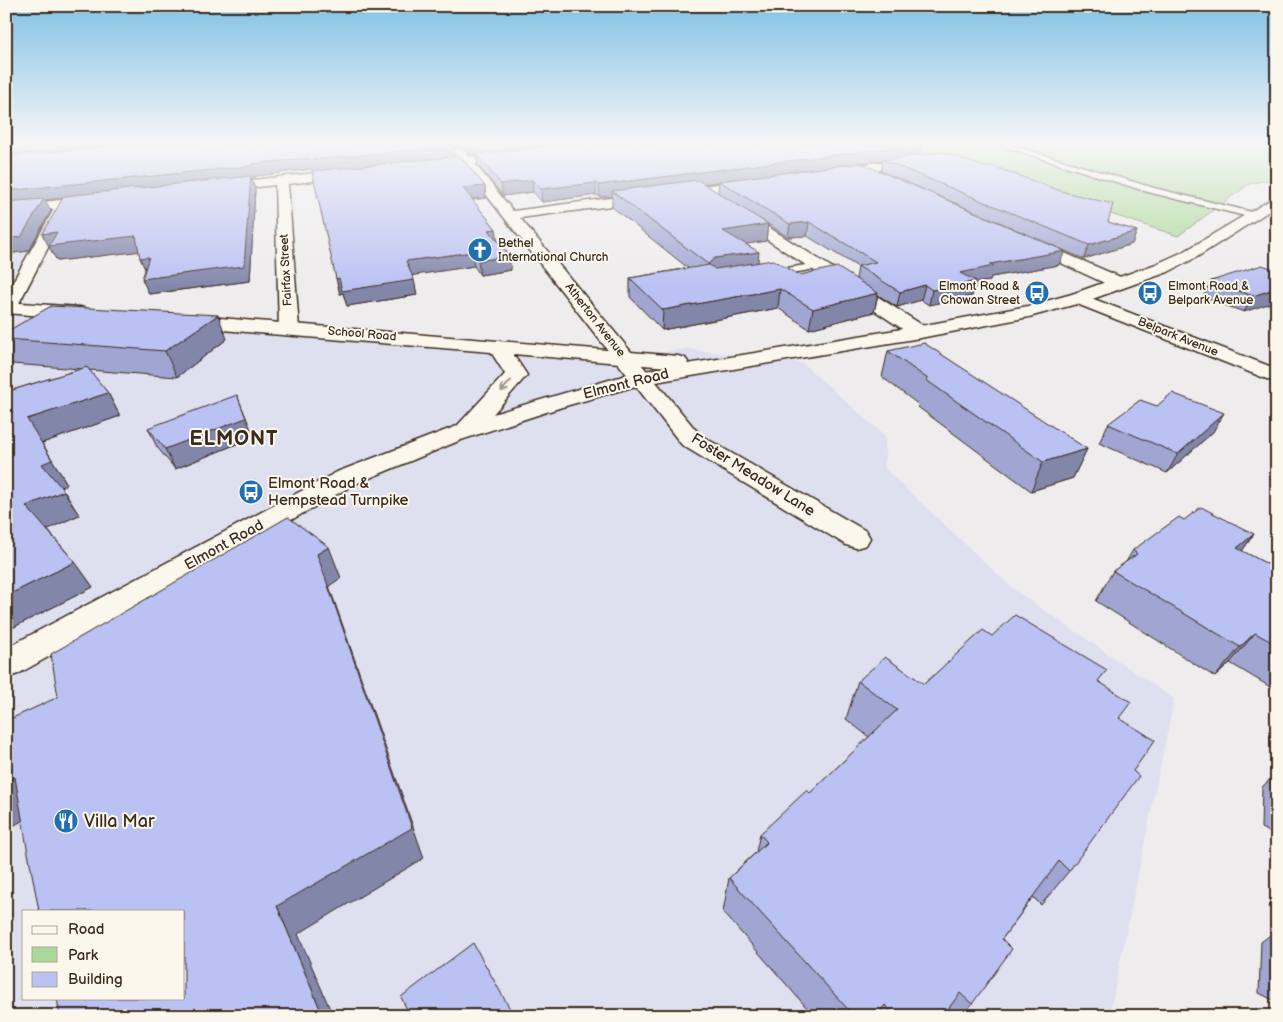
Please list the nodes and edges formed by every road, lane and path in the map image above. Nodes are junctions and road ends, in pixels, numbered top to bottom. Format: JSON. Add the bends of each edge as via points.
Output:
{"nodes":[{"id":1,"x":282,"y":193,"type":"edge"},
{"id":2,"x":493,"y":193,"type":"edge"},
{"id":3,"x":681,"y":193,"type":"edge"},
{"id":4,"x":705,"y":193,"type":"edge"},
{"id":5,"x":1162,"y":193,"type":"edge"},
{"id":6,"x":113,"y":199,"type":"edge"},
{"id":7,"x":1277,"y":200,"type":"edge"},
{"id":8,"x":64,"y":204,"type":"junction"},
{"id":9,"x":6,"y":210,"type":"edge"},
{"id":10,"x":512,"y":215,"type":"junction"},
{"id":11,"x":1253,"y":215,"type":"junction"},
{"id":12,"x":1016,"y":238,"type":"edge"},
{"id":13,"x":818,"y":266,"type":"junction"},
{"id":14,"x":754,"y":276,"type":"edge"},
{"id":15,"x":1118,"y":283,"type":"junction"},
{"id":16,"x":1078,"y":298,"type":"junction"},
{"id":17,"x":7,"y":307,"type":"edge"},
{"id":18,"x":96,"y":314,"type":"edge"},
{"id":19,"x":163,"y":319,"type":"edge"},
{"id":20,"x":289,"y":328,"type":"junction"},
{"id":21,"x":920,"y":332,"type":"junction"},
{"id":22,"x":497,"y":346,"type":"junction"},
{"id":23,"x":625,"y":357,"type":"junction"},
{"id":24,"x":717,"y":365,"type":"junction"},
{"id":25,"x":1277,"y":377,"type":"edge"},
{"id":26,"x":641,"y":378,"type":"junction"},
{"id":27,"x":465,"y":431,"type":"junction"},
{"id":28,"x":856,"y":538,"type":"dead end"},
{"id":29,"x":6,"y":664,"type":"edge"}],
"edges":[{"from":1,"to":20,"type":"street","name":"Fairfax Street"},
{"from":2,"to":10,"type":"street","name":"Atherton Avenue"},
{"from":3,"to":10,"type":"street"},
{"from":4,"to":13,"type":"street"},
{"from":5,"to":11,"type":"lane"},
{"from":6,"to":8,"type":"street"},
{"from":7,"to":11,"type":"street","name":"Elmont Road"},
{"from":8,"to":9,"type":"street"},
{"from":8,"to":17,"type":"street"},
{"from":10,"to":23,"type":"street","name":"Atherton Avenue"},
{"from":11,"to":15,"type":"street","name":"Elmont Road","via":[[1191,254]]},
{"from":12,"to":15,"type":"street"},
{"from":13,"to":14,"type":"lane"},
{"from":13,"to":21,"type":"street"},
{"from":15,"to":16,"type":"street","name":"Elmont Road"},
{"from":16,"to":21,"type":"street","name":"Elmont Road"},
{"from":16,"to":25,"type":"street","name":"Belpark Avenue"},
{"from":17,"to":18,"type":"street"},
{"from":19,"to":20,"type":"street","name":"School Road"},
{"from":20,"to":22,"type":"street","name":"School Road"},
{"from":21,"to":24,"type":"street","name":"Elmont Road"},
{"from":22,"to":23,"type":"street","name":"School Road"},
{"from":22,"to":27,"type":"street","one_way":true,"via":[[516,375]]},
{"from":23,"to":24,"type":"street","name":"School Road"},
{"from":23,"to":26,"type":"street","name":"Atherton Avenue"},
{"from":24,"to":26,"type":"street","name":"Elmont Road"},
{"from":26,"to":27,"type":"street","name":"Elmont Road"},
{"from":26,"to":28,"type":"street","name":"Foster Meadow Lane","via":[[691,440]]},
{"from":27,"to":29,"type":"street","name":"Elmont Road","via":[[346,478]]}]}
